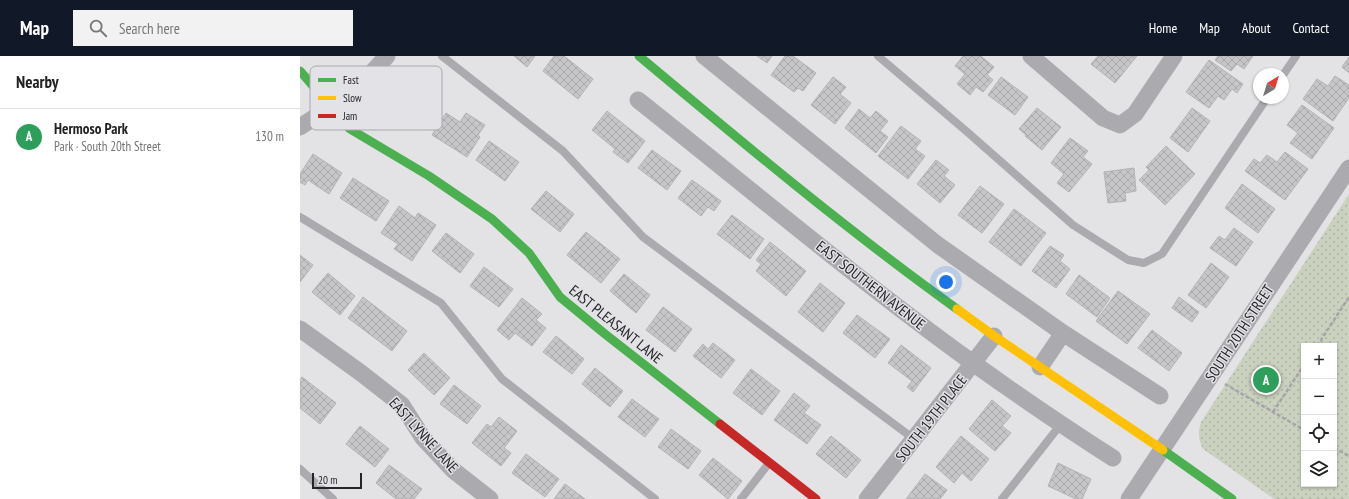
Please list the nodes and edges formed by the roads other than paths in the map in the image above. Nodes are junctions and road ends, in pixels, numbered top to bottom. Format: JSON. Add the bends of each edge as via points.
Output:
{"nodes":[{"id":1,"x":387,"y":56,"type":"edge"},
{"id":2,"x":442,"y":56,"type":"edge"},
{"id":3,"x":639,"y":56,"type":"edge"},
{"id":4,"x":704,"y":56,"type":"edge"},
{"id":5,"x":878,"y":56,"type":"edge"},
{"id":6,"x":1031,"y":56,"type":"edge"},
{"id":7,"x":1174,"y":56,"type":"edge"},
{"id":8,"x":1296,"y":56,"type":"edge"},
{"id":9,"x":378,"y":66,"type":"edge"},
{"id":10,"x":1288,"y":68,"type":"edge"},
{"id":11,"x":300,"y":71,"type":"edge"},
{"id":12,"x":310,"y":82,"type":"edge"},
{"id":13,"x":638,"y":100,"type":"dead end"},
{"id":14,"x":1264,"y":104,"type":"edge"},
{"id":15,"x":310,"y":120,"type":"edge"},
{"id":16,"x":300,"y":127,"type":"edge"},
{"id":17,"x":352,"y":130,"type":"edge"},
{"id":18,"x":1349,"y":168,"type":"edge"},
{"id":19,"x":300,"y":217,"type":"edge"},
{"id":20,"x":300,"y":329,"type":"edge"},
{"id":21,"x":1063,"y":333,"type":"junction"},
{"id":22,"x":994,"y":336,"type":"junction"},
{"id":23,"x":973,"y":363,"type":"junction"},
{"id":24,"x":1040,"y":367,"type":"junction"},
{"id":25,"x":1160,"y":396,"type":"dead end"},
{"id":26,"x":1061,"y":424,"type":"junction"},
{"id":27,"x":914,"y":439,"type":"junction"},
{"id":28,"x":1163,"y":450,"type":"junction"},
{"id":29,"x":1113,"y":458,"type":"dead end"},
{"id":30,"x":769,"y":463,"type":"junction"},
{"id":31,"x":300,"y":469,"type":"edge"},
{"id":32,"x":333,"y":499,"type":"edge"},
{"id":33,"x":490,"y":499,"type":"edge"},
{"id":34,"x":655,"y":499,"type":"edge"},
{"id":35,"x":741,"y":499,"type":"edge"},
{"id":36,"x":816,"y":499,"type":"edge"},
{"id":37,"x":867,"y":499,"type":"edge"},
{"id":38,"x":1002,"y":499,"type":"edge"},
{"id":39,"x":1129,"y":499,"type":"edge"},
{"id":40,"x":1232,"y":499,"type":"edge"}],
"edges":[{"from":1,"to":9,"type":"street"},
{"from":2,"to":27,"type":"lane","via":[[563,151],[643,237]]},
{"from":3,"to":22,"type":"main road","via":[[904,271]]},
{"from":4,"to":21,"type":"street","via":[[938,245]]},
{"from":5,"to":14,"type":"lane","via":[[1073,225],[1128,260],[1144,263],[1162,254]]},
{"from":6,"to":7,"type":"street","via":[[1103,118],[1120,125],[1135,114]]},
{"from":8,"to":10,"type":"lane"},
{"from":11,"to":12,"type":"main road","name":"EAST PLEASANT LANE"},
{"from":13,"to":23,"type":"street","name":"EAST SOUTHERN AVENUE","via":[[877,291]]},
{"from":15,"to":16,"type":"street"},
{"from":17,"to":30,"type":"main road","name":"EAST PLEASANT LANE","via":[[429,176],[492,220],[529,253],[560,297]]},
{"from":18,"to":28,"type":"street","name":"SOUTH 20TH STREET"},
{"from":19,"to":34,"type":"lane","via":[[441,303],[502,378]]},
{"from":20,"to":33,"type":"street","name":"EAST LYNNE LANE","via":[[402,406],[422,438],[453,470]]},
{"from":21,"to":24,"type":"street"},
{"from":21,"to":25,"type":"street"},
{"from":22,"to":23,"type":"street","name":"SOUTH 19TH PLACE"},
{"from":22,"to":24,"type":"main road"},
{"from":23,"to":26,"type":"street","name":"EAST SOUTHERN AVENUE"},
{"from":23,"to":27,"type":"street","name":"SOUTH 19TH PLACE"},
{"from":24,"to":28,"type":"main road"},
{"from":26,"to":29,"type":"street","name":"EAST SOUTHERN AVENUE"},
{"from":26,"to":38,"type":"lane"},
{"from":27,"to":37,"type":"street","name":"SOUTH 19TH PLACE"},
{"from":28,"to":39,"type":"street","name":"SOUTH 20TH STREET"},
{"from":28,"to":40,"type":"main road"},
{"from":30,"to":35,"type":"lane"},
{"from":30,"to":36,"type":"main road","name":"EAST PLEASANT LANE"},
{"from":31,"to":32,"type":"lane"}]}
